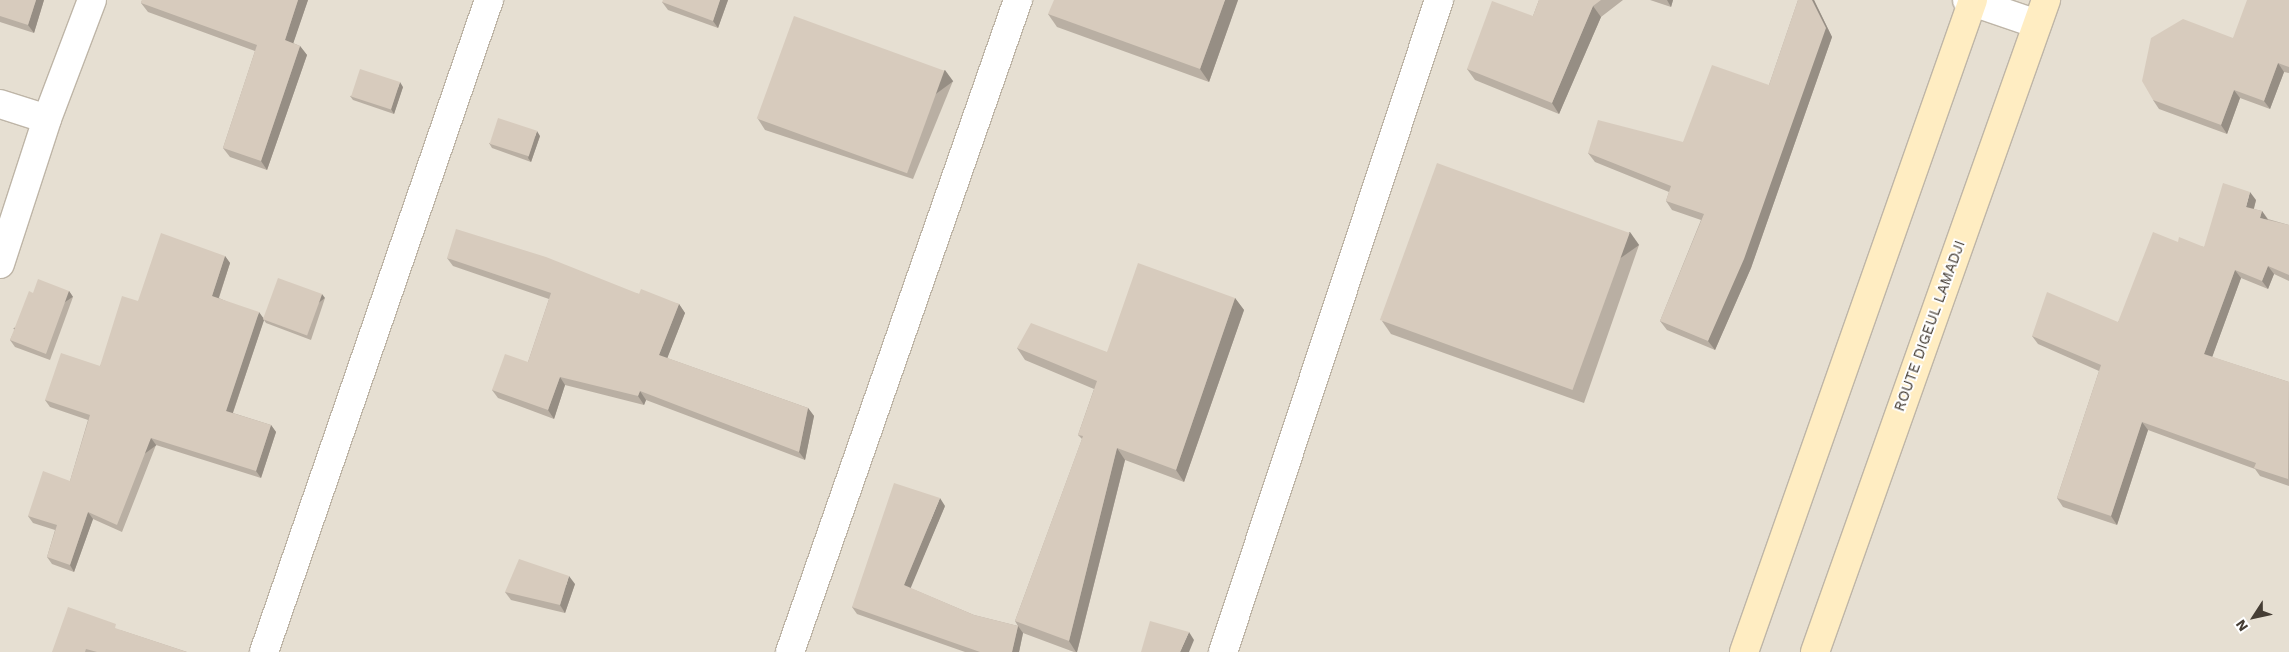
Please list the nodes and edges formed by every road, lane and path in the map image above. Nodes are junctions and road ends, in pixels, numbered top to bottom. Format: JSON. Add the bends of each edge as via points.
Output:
{"nodes":[{"id":1,"x":92,"y":0,"type":"edge"},
{"id":2,"x":489,"y":0,"type":"edge"},
{"id":3,"x":1018,"y":0,"type":"edge"},
{"id":4,"x":1439,"y":0,"type":"edge"},
{"id":5,"x":1971,"y":1,"type":"edge"},
{"id":6,"x":2041,"y":12,"type":"edge"},
{"id":7,"x":0,"y":104,"type":"edge"},
{"id":8,"x":47,"y":119,"type":"junction"},
{"id":9,"x":0,"y":264,"type":"edge"},
{"id":10,"x":264,"y":652,"type":"edge"},
{"id":11,"x":790,"y":652,"type":"edge"},
{"id":12,"x":1223,"y":652,"type":"edge"},
{"id":13,"x":1744,"y":652,"type":"edge"},
{"id":14,"x":1814,"y":652,"type":"edge"}],
"edges":[{"from":1,"to":8,"type":"street"},
{"from":2,"to":10,"type":"street"},
{"from":3,"to":11,"type":"street"},
{"from":4,"to":12,"type":"street"},
{"from":5,"to":6,"type":"street"},
{"from":5,"to":13,"type":"main road"},
{"from":6,"to":14,"type":"main road","name":"ROUTE DIGEUL LAMADJI"},
{"from":7,"to":8,"type":"street"},
{"from":8,"to":9,"type":"street"}]}
